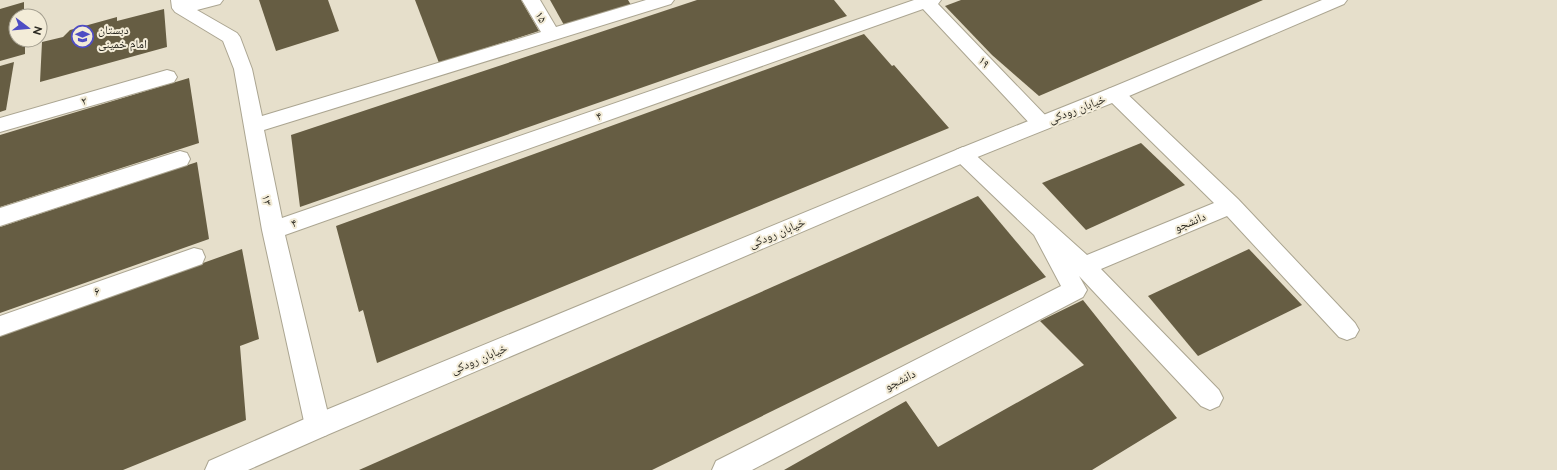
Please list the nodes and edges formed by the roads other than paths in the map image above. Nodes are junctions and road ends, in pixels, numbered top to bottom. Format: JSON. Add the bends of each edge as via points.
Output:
{"nodes":[{"id":1,"x":214,"y":0,"type":"edge"},
{"id":2,"x":532,"y":0,"type":"edge"},
{"id":3,"x":665,"y":0,"type":"edge"},
{"id":4,"x":1338,"y":0,"type":"edge"},
{"id":5,"x":929,"y":1,"type":"edge"},
{"id":6,"x":181,"y":4,"type":"edge"},
{"id":7,"x":551,"y":34,"type":"junction"},
{"id":8,"x":167,"y":77,"type":"dead end"},
{"id":9,"x":1115,"y":94,"type":"junction"},
{"id":10,"x":1041,"y":123,"type":"junction"},
{"id":11,"x":0,"y":125,"type":"edge"},
{"id":12,"x":253,"y":126,"type":"junction"},
{"id":13,"x":963,"y":155,"type":"junction"},
{"id":14,"x":180,"y":159,"type":"dead end"},
{"id":15,"x":1230,"y":205,"type":"junction"},
{"id":16,"x":0,"y":217,"type":"edge"},
{"id":17,"x":1042,"y":229,"type":"junction"},
{"id":18,"x":273,"y":230,"type":"junction"},
{"id":19,"x":194,"y":257,"type":"dead end"},
{"id":20,"x":1084,"y":266,"type":"junction"},
{"id":21,"x":0,"y":326,"type":"edge"},
{"id":22,"x":1347,"y":330,"type":"dead end"},
{"id":23,"x":1210,"y":398,"type":"dead end"},
{"id":24,"x":318,"y":426,"type":"junction"},
{"id":25,"x":218,"y":470,"type":"edge"},
{"id":26,"x":725,"y":470,"type":"edge"}],
"edges":[{"from":1,"to":6,"type":"street"},
{"from":2,"to":7,"type":"street","name":"۱۵"},
{"from":3,"to":7,"type":"street"},
{"from":4,"to":9,"type":"street","name":"خیابان رودکی"},
{"from":5,"to":10,"type":"street","name":"۱۹"},
{"from":5,"to":18,"type":"street","name":"۴"},
{"from":6,"to":12,"type":"street","name":"۱۳","via":[[231,37],[243,69]]},
{"from":7,"to":12,"type":"street"},
{"from":8,"to":11,"type":"street","name":"۲"},
{"from":9,"to":10,"type":"street","name":"خیابان رودکی"},
{"from":9,"to":15,"type":"street"},
{"from":10,"to":13,"type":"street","name":"خیابان رودکی"},
{"from":12,"to":18,"type":"street","name":"۱۳"},
{"from":13,"to":17,"type":"street"},
{"from":13,"to":24,"type":"street","name":"خیابان رودکی"},
{"from":14,"to":16,"type":"street"},
{"from":15,"to":20,"type":"street","name":"دانشجو"},
{"from":15,"to":22,"type":"street"},
{"from":17,"to":20,"type":"street"},
{"from":17,"to":26,"type":"street","name":"دانشجو","via":[[1075,290]]},
{"from":18,"to":24,"type":"street","name":"۱۳"},
{"from":19,"to":21,"type":"street","name":"۶"},
{"from":20,"to":23,"type":"street"},
{"from":24,"to":25,"type":"street","name":"خیابان رودکی"}]}
